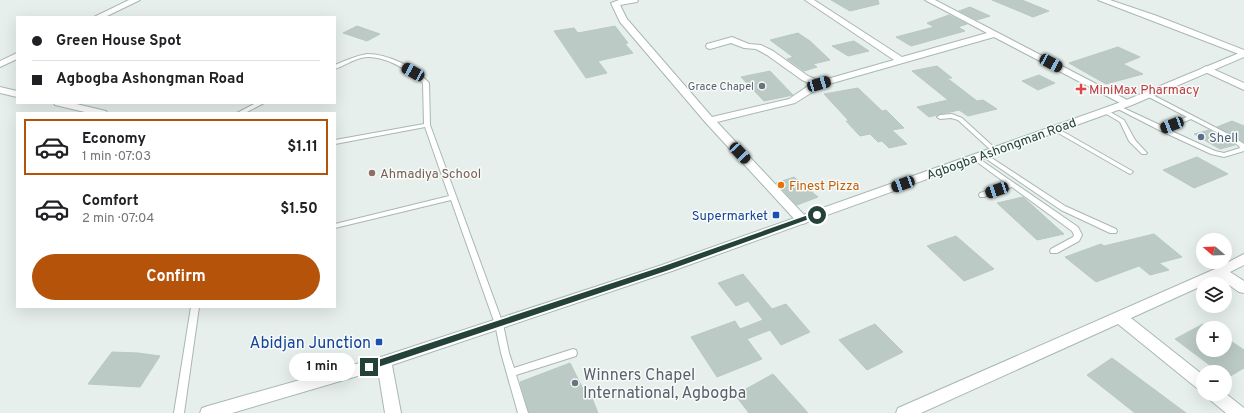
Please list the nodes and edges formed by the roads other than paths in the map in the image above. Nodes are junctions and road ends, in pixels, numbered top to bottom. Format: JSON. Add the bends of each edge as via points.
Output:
{"nodes":[{"id":1,"x":136,"y":0,"type":"edge"},
{"id":2,"x":634,"y":0,"type":"edge"},
{"id":3,"x":809,"y":0,"type":"edge"},
{"id":4,"x":929,"y":0,"type":"edge"},
{"id":5,"x":1102,"y":0,"type":"edge"},
{"id":6,"x":100,"y":16,"type":"edge"},
{"id":7,"x":994,"y":34,"type":"junction"},
{"id":8,"x":710,"y":46,"type":"dead end"},
{"id":9,"x":1244,"y":53,"type":"edge"},
{"id":10,"x":16,"y":56,"type":"edge"},
{"id":11,"x":902,"y":61,"type":"junction"},
{"id":12,"x":0,"y":64,"type":"edge"},
{"id":13,"x":336,"y":67,"type":"edge"},
{"id":14,"x":1206,"y":69,"type":"junction"},
{"id":15,"x":819,"y":84,"type":"junction"},
{"id":16,"x":1244,"y":87,"type":"edge"},
{"id":17,"x":0,"y":90,"type":"edge"},
{"id":18,"x":16,"y":94,"type":"edge"},
{"id":19,"x":1147,"y":94,"type":"junction"},
{"id":20,"x":63,"y":104,"type":"edge"},
{"id":21,"x":259,"y":104,"type":"edge"},
{"id":22,"x":1116,"y":107,"type":"junction"},
{"id":23,"x":98,"y":112,"type":"edge"},
{"id":24,"x":242,"y":112,"type":"edge"},
{"id":25,"x":940,"y":117,"type":"dead end"},
{"id":26,"x":1192,"y":117,"type":"junction"},
{"id":27,"x":710,"y":121,"type":"junction"},
{"id":28,"x":427,"y":125,"type":"junction"},
{"id":29,"x":1055,"y":129,"type":"junction"},
{"id":30,"x":1161,"y":129,"type":"junction"},
{"id":31,"x":336,"y":142,"type":"edge"},
{"id":32,"x":1144,"y":153,"type":"dead end"},
{"id":33,"x":985,"y":154,"type":"junction"},
{"id":34,"x":1130,"y":172,"type":"dead end"},
{"id":35,"x":1012,"y":185,"type":"junction"},
{"id":36,"x":982,"y":195,"type":"dead end"},
{"id":37,"x":453,"y":197,"type":"junction"},
{"id":38,"x":802,"y":220,"type":"junction"},
{"id":39,"x":336,"y":226,"type":"edge"},
{"id":40,"x":1113,"y":231,"type":"dead end"},
{"id":41,"x":1054,"y":251,"type":"dead end"},
{"id":42,"x":1244,"y":259,"type":"edge"},
{"id":43,"x":1220,"y":272,"type":"junction"},
{"id":44,"x":1244,"y":288,"type":"edge"},
{"id":45,"x":195,"y":308,"type":"edge"},
{"id":46,"x":1119,"y":316,"type":"junction"},
{"id":47,"x":499,"y":324,"type":"junction"},
{"id":48,"x":573,"y":353,"type":"dead end"},
{"id":49,"x":384,"y":362,"type":"junction"},
{"id":50,"x":511,"y":373,"type":"junction"},
{"id":51,"x":1196,"y":378,"type":"edge"},
{"id":52,"x":1223,"y":401,"type":"edge"},
{"id":53,"x":179,"y":413,"type":"edge"},
{"id":54,"x":208,"y":413,"type":"edge"},
{"id":55,"x":393,"y":413,"type":"edge"},
{"id":56,"x":523,"y":413,"type":"edge"},
{"id":57,"x":904,"y":413,"type":"edge"},
{"id":58,"x":1238,"y":413,"type":"edge"}],
"edges":[{"from":1,"to":6,"type":"street"},
{"from":2,"to":27,"type":"street","via":[[615,3],[623,20]]},
{"from":3,"to":11,"type":"street"},
{"from":4,"to":7,"type":"street"},
{"from":5,"to":9,"type":"street"},
{"from":7,"to":11,"type":"street"},
{"from":7,"to":22,"type":"street"},
{"from":8,"to":15,"type":"street","via":[[732,40],[758,48]]},
{"from":9,"to":14,"type":"street","name":"Agbogba Ashongman Road"},
{"from":10,"to":12,"type":"street"},
{"from":11,"to":15,"type":"street"},
{"from":13,"to":28,"type":"lane","via":[[360,56],[379,55],[413,72],[426,83]]},
{"from":14,"to":16,"type":"street"},
{"from":14,"to":19,"type":"street","name":"Agbogba Ashongman Road"},
{"from":15,"to":27,"type":"street","via":[[808,88],[792,101]]},
{"from":17,"to":18,"type":"street"},
{"from":19,"to":22,"type":"street","name":"Agbogba Ashongman Road"},
{"from":19,"to":26,"type":"lane"},
{"from":20,"to":23,"type":"street"},
{"from":21,"to":24,"type":"lane"},
{"from":22,"to":29,"type":"street","name":"Agbogba Ashongman Road"},
{"from":22,"to":30,"type":"lane"},
{"from":22,"to":32,"type":"lane","via":[[1132,141]]},
{"from":25,"to":33,"type":"lane","via":[[952,116],[960,119]]},
{"from":26,"to":30,"type":"lane"},
{"from":26,"to":30,"type":"lane","via":[[1230,137],[1242,145],[1243,149],[1220,154],[1207,151]]},
{"from":27,"to":38,"type":"street"},
{"from":28,"to":31,"type":"lane"},
{"from":28,"to":37,"type":"lane"},
{"from":29,"to":33,"type":"street","name":"Agbogba Ashongman Road"},
{"from":29,"to":34,"type":"lane"},
{"from":33,"to":35,"type":"lane"},
{"from":33,"to":38,"type":"street","name":"Agbogba Ashongman Road"},
{"from":33,"to":40,"type":"lane","via":[[1057,205]]},
{"from":35,"to":36,"type":"lane"},
{"from":35,"to":41,"type":"lane","via":[[1077,232],[1076,239]]},
{"from":37,"to":39,"type":"lane"},
{"from":37,"to":47,"type":"lane"},
{"from":38,"to":47,"type":"street","name":"Agbogba Ashongman Road"},
{"from":42,"to":43,"type":"street"},
{"from":43,"to":44,"type":"street"},
{"from":43,"to":46,"type":"street"},
{"from":45,"to":53,"type":"lane"},
{"from":46,"to":51,"type":"street"},
{"from":46,"to":57,"type":"street"},
{"from":47,"to":49,"type":"street","name":"Agbogba Ashongman Road"},
{"from":47,"to":50,"type":"lane"},
{"from":48,"to":50,"type":"lane"},
{"from":49,"to":54,"type":"street","name":"Agbogba Ashongman Road"},
{"from":49,"to":55,"type":"street"},
{"from":50,"to":56,"type":"lane"},
{"from":52,"to":58,"type":"street"}]}
